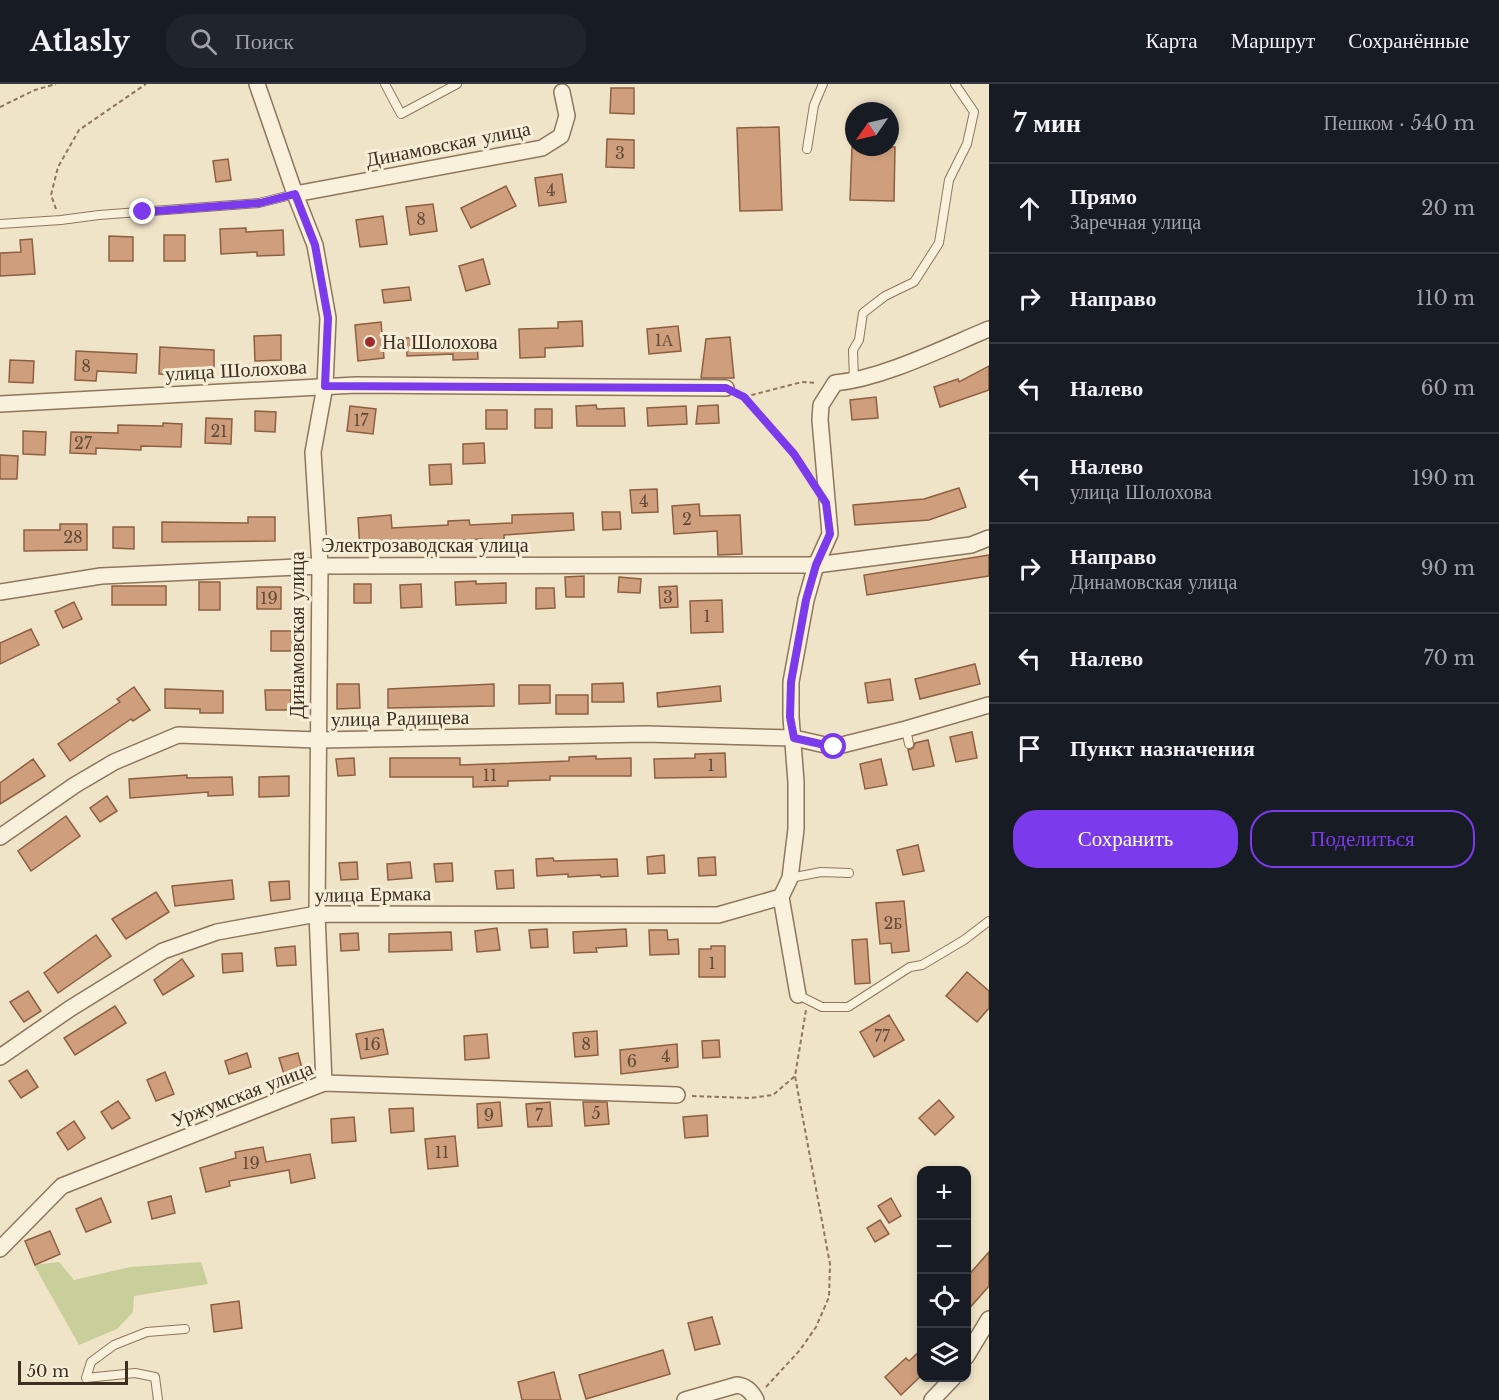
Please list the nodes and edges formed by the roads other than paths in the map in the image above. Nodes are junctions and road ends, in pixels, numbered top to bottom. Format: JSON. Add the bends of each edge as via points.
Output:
{"nodes":[{"id":1,"x":257,"y":84,"type":"edge"},
{"id":2,"x":385,"y":84,"type":"edge"},
{"id":3,"x":457,"y":84,"type":"edge"},
{"id":4,"x":822,"y":84,"type":"edge"},
{"id":5,"x":955,"y":84,"type":"edge"},
{"id":6,"x":562,"y":92,"type":"dead end"},
{"id":7,"x":807,"y":149,"type":"dead end"},
{"id":8,"x":295,"y":194,"type":"junction"},
{"id":9,"x":0,"y":224,"type":"edge"},
{"id":10,"x":989,"y":329,"type":"edge"},
{"id":11,"x":854,"y":381,"type":"junction"},
{"id":12,"x":325,"y":386,"type":"junction"},
{"id":13,"x":726,"y":388,"type":"road end"},
{"id":14,"x":0,"y":404,"type":"edge"},
{"id":15,"x":989,"y":538,"type":"edge"},
{"id":16,"x":816,"y":565,"type":"junction"},
{"id":17,"x":320,"y":566,"type":"junction"},
{"id":18,"x":0,"y":592,"type":"edge"},
{"id":19,"x":989,"y":705,"type":"edge"},
{"id":20,"x":794,"y":738,"type":"junction"},
{"id":21,"x":318,"y":740,"type":"junction"},
{"id":22,"x":0,"y":837,"type":"edge"},
{"id":23,"x":849,"y":873,"type":"dead end"},
{"id":24,"x":790,"y":878,"type":"junction"},
{"id":25,"x":781,"y":897,"type":"junction"},
{"id":26,"x":317,"y":914,"type":"junction"},
{"id":27,"x":989,"y":921,"type":"edge"},
{"id":28,"x":803,"y":998,"type":"joint"},
{"id":29,"x":0,"y":1057,"type":"edge"},
{"id":30,"x":324,"y":1083,"type":"junction"},
{"id":31,"x":677,"y":1095,"type":"road end"},
{"id":32,"x":0,"y":1249,"type":"edge"},
{"id":33,"x":989,"y":1319,"type":"edge"},
{"id":34,"x":185,"y":1329,"type":"dead end"},
{"id":35,"x":971,"y":1349,"type":"edge"},
{"id":36,"x":948,"y":1382,"type":"edge"},
{"id":37,"x":756,"y":1399,"type":"edge"},
{"id":38,"x":158,"y":1400,"type":"edge"},
{"id":39,"x":685,"y":1400,"type":"edge"},
{"id":40,"x":932,"y":1400,"type":"edge"}],
"edges":[{"from":1,"to":8,"type":"street","name":"Динамовская улица"},
{"from":2,"to":3,"type":"lane","via":[[401,114]]},
{"from":4,"to":7,"type":"lane","via":[[814,105]]},
{"from":5,"to":11,"type":"lane","via":[[974,112],[967,144],[948,180],[939,243],[914,282],[885,296],[863,313],[859,340],[853,350]]},
{"from":6,"to":8,"type":"street","name":"Динамовская улица","via":[[567,116],[561,136],[542,148]]},
{"from":8,"to":9,"type":"lane","via":[[260,203]]},
{"from":8,"to":12,"type":"street","name":"Динамовская улица","via":[[315,245],[328,318]]},
{"from":10,"to":11,"type":"street"},
{"from":11,"to":16,"type":"street","via":[[835,383],[822,405],[830,534]]},
{"from":12,"to":13,"type":"street","name":"улица Шолохова"},
{"from":12,"to":14,"type":"street","name":"улица Шолохова"},
{"from":12,"to":17,"type":"street","name":"Динамовская улица","via":[[313,452]]},
{"from":15,"to":16,"type":"street","name":"Электрозаводская улица","via":[[971,545]]},
{"from":16,"to":17,"type":"street","name":"Электрозаводская улица"},
{"from":16,"to":20,"type":"street","via":[[791,682]]},
{"from":17,"to":18,"type":"street","name":"Электрозаводская улица","via":[[101,576]]},
{"from":17,"to":21,"type":"street","name":"Динамовская улица"},
{"from":19,"to":20,"type":"street","name":"улица Радищева","via":[[907,737],[834,747]]},
{"from":20,"to":21,"type":"street","name":"улица Радищева","via":[[646,734]]},
{"from":20,"to":24,"type":"street","via":[[796,829]]},
{"from":21,"to":22,"type":"street","name":"улица Радищева","via":[[178,735],[114,762]]},
{"from":21,"to":26,"type":"street","name":"Динамовская улица"},
{"from":23,"to":24,"type":"lane","via":[[821,872]]},
{"from":24,"to":25,"type":"street"},
{"from":25,"to":26,"type":"street","name":"улица Ермака","via":[[718,915]]},
{"from":25,"to":28,"type":"street"},
{"from":26,"to":29,"type":"street","name":"улица Ермака","via":[[217,932],[163,951]]},
{"from":26,"to":30,"type":"street","name":"Динамовская улица"},
{"from":27,"to":28,"type":"lane","via":[[964,940],[848,1007],[822,1007]]},
{"from":30,"to":31,"type":"street","name":"Уржумская улица"},
{"from":30,"to":32,"type":"street","name":"Уржумская улица","via":[[62,1186]]},
{"from":33,"to":35,"type":"street"},
{"from":34,"to":38,"type":"lane","via":[[147,1332],[114,1345],[91,1362],[86,1378],[135,1373],[155,1377]]},
{"from":36,"to":40,"type":"street"},
{"from":37,"to":39,"type":"street","via":[[737,1385]]}]}
